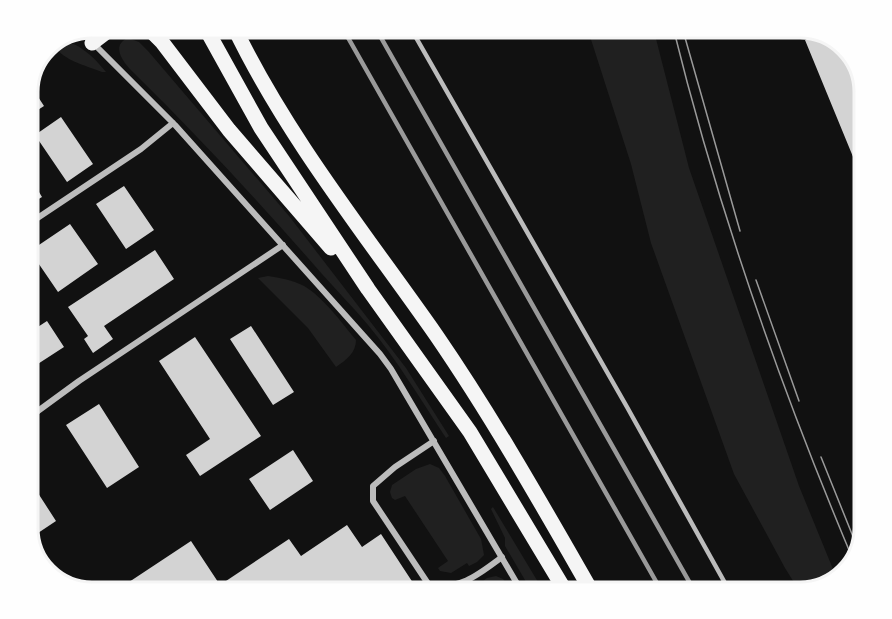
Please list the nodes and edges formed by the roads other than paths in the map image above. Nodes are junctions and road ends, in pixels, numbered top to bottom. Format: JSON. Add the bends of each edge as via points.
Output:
{"nodes":[{"id":1,"x":88,"y":38,"type":"edge"},
{"id":2,"x":99,"y":38,"type":"edge"},
{"id":3,"x":158,"y":38,"type":"edge"},
{"id":4,"x":211,"y":38,"type":"edge"},
{"id":5,"x":240,"y":38,"type":"edge"},
{"id":6,"x":416,"y":38,"type":"edge"},
{"id":7,"x":92,"y":43,"type":"junction"},
{"id":8,"x":173,"y":123,"type":"junction"},
{"id":9,"x":38,"y":218,"type":"edge"},
{"id":10,"x":284,"y":245,"type":"junction"},
{"id":11,"x":368,"y":289,"type":"junction"},
{"id":12,"x":38,"y":411,"type":"edge"},
{"id":13,"x":434,"y":441,"type":"junction"},
{"id":14,"x":502,"y":557,"type":"junction"},
{"id":15,"x":427,"y":582,"type":"edge"},
{"id":16,"x":462,"y":582,"type":"edge"},
{"id":17,"x":516,"y":582,"type":"edge"},
{"id":18,"x":560,"y":582,"type":"edge"},
{"id":19,"x":586,"y":582,"type":"edge"},
{"id":20,"x":724,"y":582,"type":"edge"}],
"edges":[{"from":1,"to":7,"type":"street"},
{"from":2,"to":7,"type":"highway"},
{"from":3,"to":11,"type":"highway","via":[[236,138]]},
{"from":4,"to":11,"type":"highway","via":[[261,128]]},
{"from":5,"to":19,"type":"highway","via":[[269,92],[316,164],[467,382]]},
{"from":6,"to":20,"type":"lane"},
{"from":7,"to":8,"type":"street"},
{"from":8,"to":9,"type":"street"},
{"from":8,"to":10,"type":"street"},
{"from":10,"to":12,"type":"street"},
{"from":10,"to":13,"type":"street","via":[[392,369]]},
{"from":11,"to":18,"type":"highway","via":[[470,432]]},
{"from":13,"to":14,"type":"street"},
{"from":13,"to":15,"type":"street","via":[[373,486],[373,501]]},
{"from":14,"to":16,"type":"street"},
{"from":14,"to":17,"type":"street"}]}
